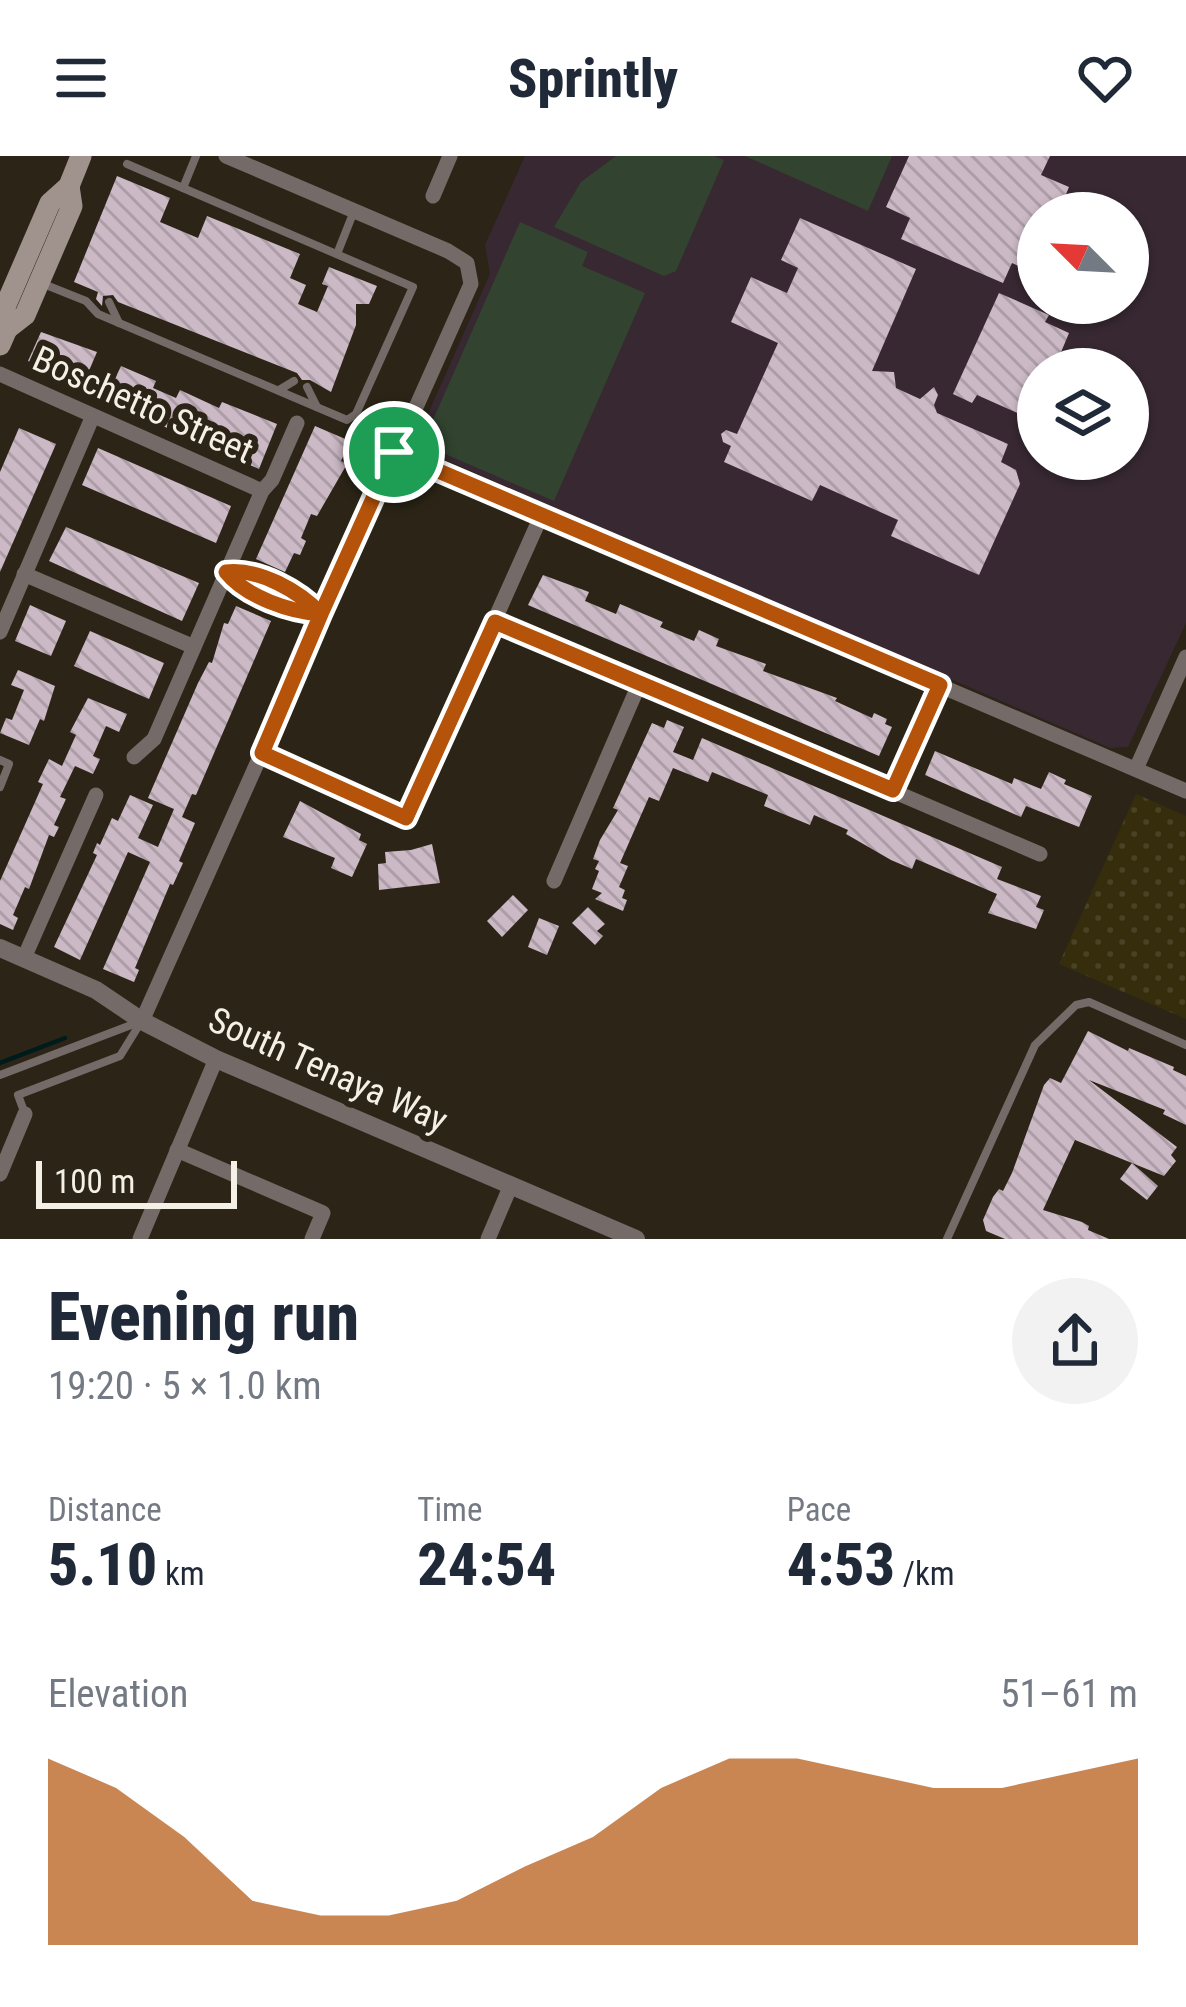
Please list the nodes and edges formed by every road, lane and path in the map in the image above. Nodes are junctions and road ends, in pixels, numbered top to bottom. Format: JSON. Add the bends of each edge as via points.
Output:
{"nodes":[{"id":1,"x":81,"y":156,"type":"edge"},
{"id":2,"x":196,"y":156,"type":"edge"},
{"id":3,"x":226,"y":156,"type":"edge"},
{"id":4,"x":448,"y":157,"type":"edge"},
{"id":5,"x":127,"y":164,"type":"dead end"},
{"id":6,"x":69,"y":185,"type":"junction"},
{"id":7,"x":183,"y":188,"type":"junction"},
{"id":8,"x":433,"y":196,"type":"dead end"},
{"id":9,"x":50,"y":203,"type":"junction"},
{"id":10,"x":354,"y":211,"type":"junction"},
{"id":11,"x":337,"y":254,"type":"junction"},
{"id":12,"x":40,"y":279,"type":"junction"},
{"id":13,"x":97,"y":297,"type":"dead end"},
{"id":14,"x":86,"y":301,"type":"junction"},
{"id":15,"x":109,"y":302,"type":"dead end"},
{"id":16,"x":119,"y":323,"type":"junction"},
{"id":17,"x":3,"y":337,"type":"edge"},
{"id":18,"x":0,"y":374,"type":"edge"},
{"id":19,"x":294,"y":381,"type":"dead end"},
{"id":20,"x":307,"y":387,"type":"dead end"},
{"id":21,"x":277,"y":391,"type":"junction"},
{"id":22,"x":317,"y":407,"type":"junction"},
{"id":23,"x":92,"y":418,"type":"junction"},
{"id":24,"x":297,"y":423,"type":"dead end"},
{"id":25,"x":394,"y":452,"type":"junction"},
{"id":26,"x":262,"y":491,"type":"junction"},
{"id":27,"x":542,"y":514,"type":"junction"},
{"id":28,"x":226,"y":572,"type":"junction"},
{"id":29,"x":25,"y":574,"type":"junction"},
{"id":30,"x":321,"y":614,"type":"junction"},
{"id":31,"x":495,"y":622,"type":"junction"},
{"id":32,"x":0,"y":632,"type":"edge"},
{"id":33,"x":194,"y":646,"type":"junction"},
{"id":34,"x":1186,"y":657,"type":"edge"},
{"id":35,"x":640,"y":682,"type":"junction"},
{"id":36,"x":940,"y":685,"type":"junction"},
{"id":37,"x":262,"y":753,"type":"junction"},
{"id":38,"x":134,"y":757,"type":"dead end"},
{"id":39,"x":0,"y":760,"type":"edge"},
{"id":40,"x":1136,"y":769,"type":"junction"},
{"id":41,"x":0,"y":787,"type":"edge"},
{"id":42,"x":893,"y":790,"type":"junction"},
{"id":43,"x":1186,"y":791,"type":"edge"},
{"id":44,"x":96,"y":795,"type":"dead end"},
{"id":45,"x":1040,"y":854,"type":"dead end"},
{"id":46,"x":554,"y":881,"type":"dead end"},
{"id":47,"x":0,"y":948,"type":"edge"},
{"id":48,"x":24,"y":958,"type":"junction"},
{"id":49,"x":142,"y":1021,"type":"junction"},
{"id":50,"x":1186,"y":1045,"type":"edge"},
{"id":51,"x":216,"y":1059,"type":"junction"},
{"id":52,"x":0,"y":1075,"type":"edge"},
{"id":53,"x":25,"y":1114,"type":"joint"},
{"id":54,"x":177,"y":1150,"type":"junction"},
{"id":55,"x":0,"y":1174,"type":"edge"},
{"id":56,"x":511,"y":1185,"type":"junction"},
{"id":57,"x":140,"y":1239,"type":"edge"},
{"id":58,"x":312,"y":1239,"type":"edge"},
{"id":59,"x":488,"y":1239,"type":"edge"},
{"id":60,"x":636,"y":1239,"type":"edge"},
{"id":61,"x":947,"y":1239,"type":"edge"}],
"edges":[{"from":1,"to":6,"type":"main road"},
{"from":2,"to":7,"type":"lane"},
{"from":3,"to":10,"type":"street"},
{"from":4,"to":8,"type":"street"},
{"from":5,"to":7,"type":"lane"},
{"from":6,"to":9,"type":"main road"},
{"from":6,"to":12,"type":"main road","via":[[72,206]]},
{"from":7,"to":11,"type":"lane"},
{"from":9,"to":12,"type":"main road","via":[[36,262]]},
{"from":9,"to":17,"type":"main road","via":[[5,307]]},
{"from":10,"to":11,"type":"lane"},
{"from":10,"to":25,"type":"street","via":[[467,263],[470,284]]},
{"from":11,"to":22,"type":"lane","via":[[412,287],[356,414],[346,420]]},
{"from":12,"to":14,"type":"lane"},
{"from":12,"to":17,"type":"main road","via":[[25,315]]},
{"from":13,"to":14,"type":"lane"},
{"from":14,"to":16,"type":"lane"},
{"from":15,"to":16,"type":"lane"},
{"from":16,"to":21,"type":"lane"},
{"from":18,"to":23,"type":"street","name":"Boschetto Street"},
{"from":19,"to":21,"type":"lane"},
{"from":20,"to":22,"type":"lane"},
{"from":21,"to":22,"type":"lane"},
{"from":23,"to":26,"type":"street","name":"Boschetto Street"},
{"from":23,"to":29,"type":"street"},
{"from":24,"to":26,"type":"street"},
{"from":25,"to":27,"type":"street"},
{"from":25,"to":30,"type":"street"},
{"from":26,"to":28,"type":"street"},
{"from":27,"to":31,"type":"street"},
{"from":27,"to":36,"type":"street"},
{"from":28,"to":30,"type":"street","via":[[237,586],[298,613]]},
{"from":28,"to":33,"type":"street"},
{"from":29,"to":32,"type":"street"},
{"from":29,"to":33,"type":"street"},
{"from":30,"to":37,"type":"street"},
{"from":31,"to":35,"type":"street"},
{"from":31,"to":37,"type":"street","via":[[406,818]]},
{"from":33,"to":38,"type":"street","via":[[154,739]]},
{"from":34,"to":40,"type":"street"},
{"from":35,"to":42,"type":"street"},
{"from":35,"to":46,"type":"street"},
{"from":36,"to":40,"type":"street"},
{"from":36,"to":42,"type":"street"},
{"from":37,"to":49,"type":"street"},
{"from":39,"to":41,"type":"lane","via":[[9,764]]},
{"from":40,"to":43,"type":"street"},
{"from":42,"to":45,"type":"street"},
{"from":44,"to":48,"type":"street"},
{"from":47,"to":48,"type":"street","name":"South Tenaya Way"},
{"from":48,"to":49,"type":"street","name":"South Tenaya Way"},
{"from":49,"to":51,"type":"street","name":"South Tenaya Way"},
{"from":49,"to":52,"type":"lane"},
{"from":49,"to":53,"type":"lane","via":[[120,1056],[17,1095]]},
{"from":50,"to":61,"type":"lane","via":[[1089,1002],[1076,1005],[1035,1045]]},
{"from":51,"to":54,"type":"street"},
{"from":51,"to":56,"type":"street","name":"South Tenaya Way"},
{"from":53,"to":55,"type":"street"},
{"from":54,"to":57,"type":"street"},
{"from":54,"to":58,"type":"street","via":[[323,1213]]},
{"from":56,"to":59,"type":"street"},
{"from":56,"to":60,"type":"street","name":"South Tenaya Way"}]}
